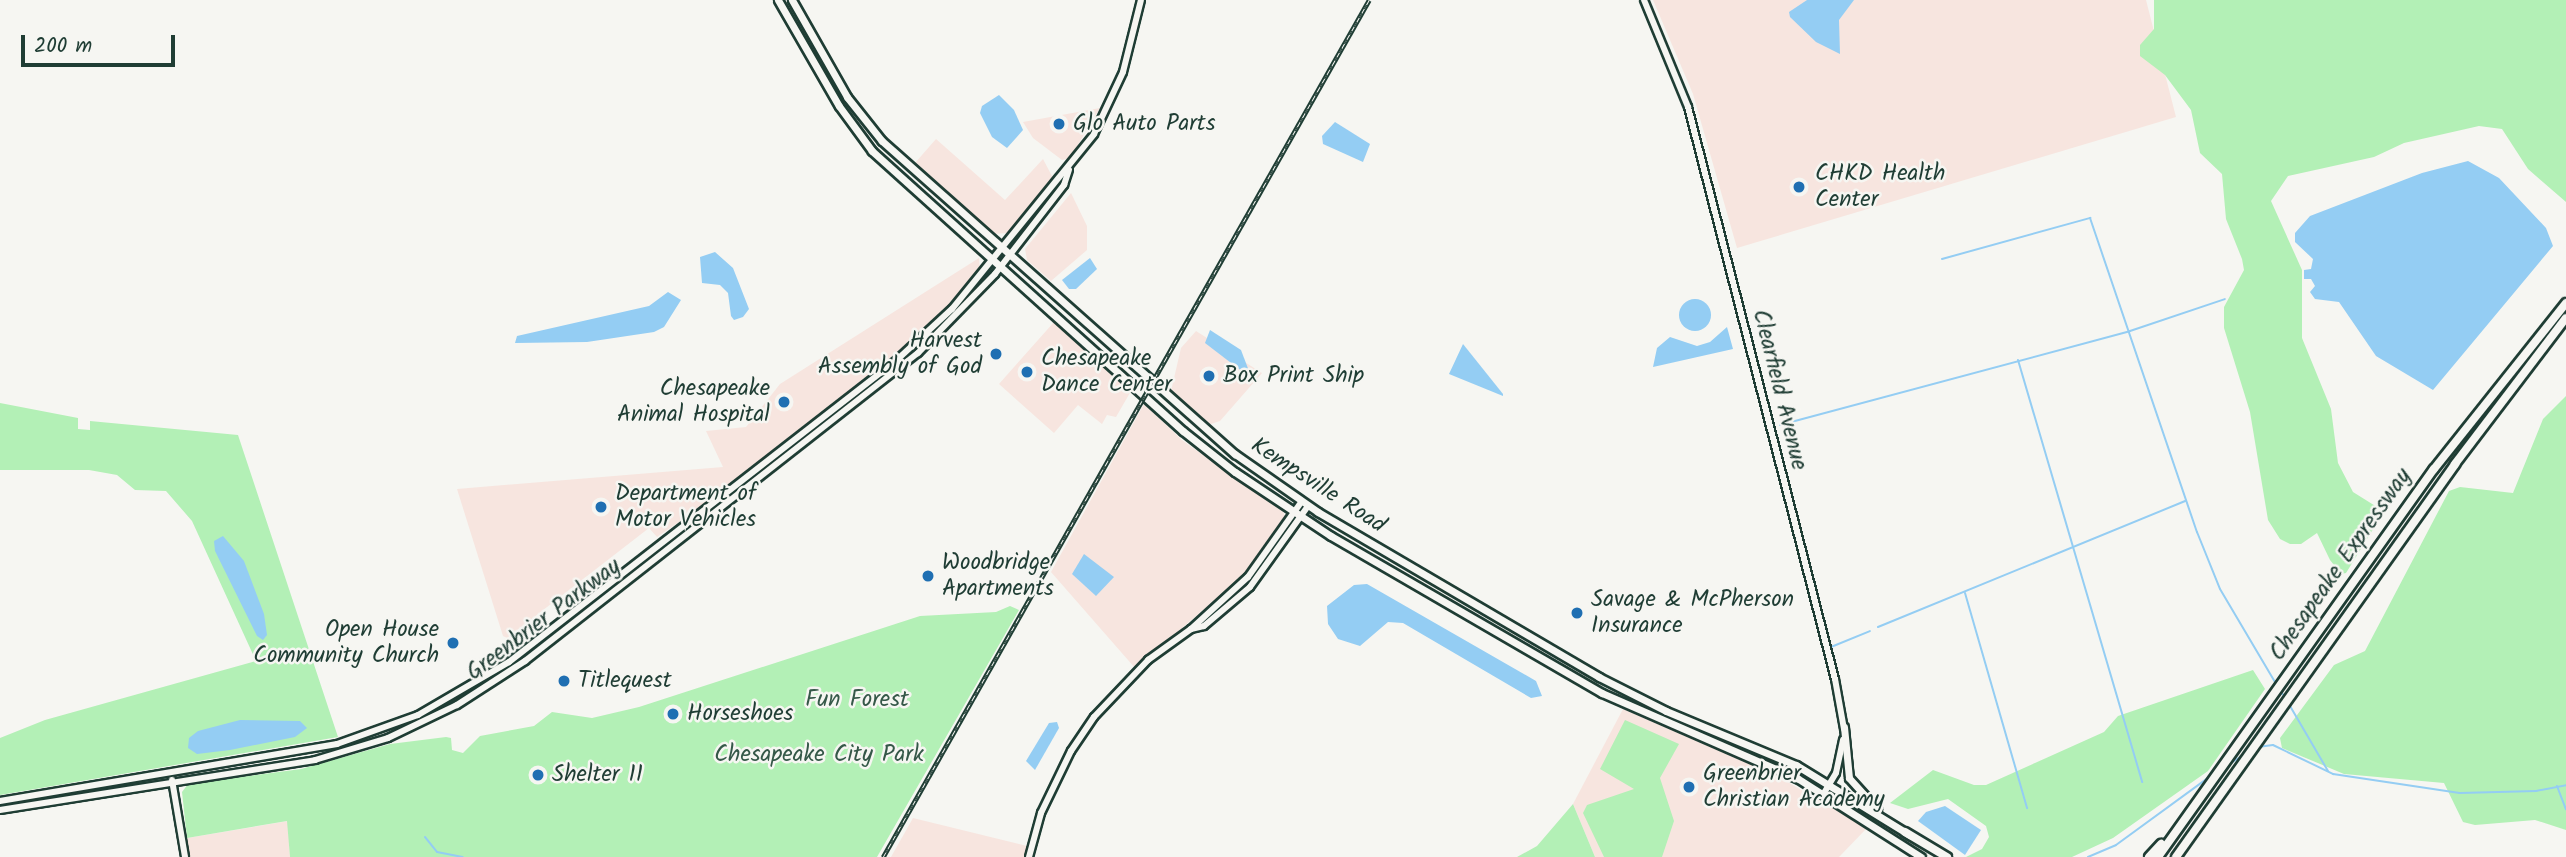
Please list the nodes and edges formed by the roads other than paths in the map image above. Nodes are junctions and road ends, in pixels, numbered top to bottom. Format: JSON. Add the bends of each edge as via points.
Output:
{"nodes":[{"id":1,"x":778,"y":0,"type":"edge"},
{"id":2,"x":792,"y":0,"type":"edge"},
{"id":3,"x":1141,"y":0,"type":"edge"},
{"id":4,"x":1644,"y":0,"type":"edge"},
{"id":5,"x":1069,"y":170,"type":"junction"},
{"id":6,"x":1002,"y":250,"type":"junction"},
{"id":7,"x":1009,"y":257,"type":"junction"},
{"id":8,"x":993,"y":261,"type":"junction"},
{"id":9,"x":1000,"y":268,"type":"junction"},
{"id":10,"x":2566,"y":303,"type":"edge"},
{"id":11,"x":2566,"y":318,"type":"edge"},
{"id":12,"x":1305,"y":504,"type":"junction"},
{"id":13,"x":1298,"y":516,"type":"junction"},
{"id":14,"x":1844,"y":727,"type":"junction"},
{"id":15,"x":172,"y":775,"type":"junction"},
{"id":16,"x":2215,"y":776,"type":"junction"},
{"id":17,"x":173,"y":783,"type":"junction"},
{"id":18,"x":1830,"y":784,"type":"junction"},
{"id":19,"x":1824,"y":793,"type":"junction"},
{"id":20,"x":0,"y":801,"type":"edge"},
{"id":21,"x":0,"y":810,"type":"edge"},
{"id":22,"x":1890,"y":822,"type":"junction"},
{"id":23,"x":1905,"y":832,"type":"junction"},
{"id":24,"x":185,"y":857,"type":"edge"},
{"id":25,"x":1029,"y":857,"type":"edge"},
{"id":26,"x":1921,"y":857,"type":"edge"},
{"id":27,"x":1939,"y":857,"type":"edge"},
{"id":28,"x":1947,"y":857,"type":"edge"},
{"id":29,"x":2149,"y":857,"type":"edge"},
{"id":30,"x":2158,"y":857,"type":"edge"},
{"id":31,"x":2176,"y":857,"type":"edge"}],
"edges":[{"from":1,"to":8,"type":"main road","name":"Kempsville Road","via":[[860,137]]},
{"from":2,"to":6,"type":"main road","name":"Kempsville Road","via":[[867,125]]},
{"from":3,"to":5,"type":"main road","via":[[1129,56],[1112,100]]},
{"from":4,"to":14,"type":"main road","name":"Clearfield Avenue","via":[[1688,107]]},
{"from":5,"to":6,"type":"main road","name":"Greenbrier Parkway"},
{"from":5,"to":7,"type":"main road","name":"Greenbrier Parkway","via":[[1064,185]]},
{"from":6,"to":7,"type":"main road","name":"Kempsville Road"},
{"from":6,"to":8,"type":"main road","name":"Greenbrier Parkway"},
{"from":7,"to":9,"type":"main road","name":"Greenbrier Parkway"},
{"from":7,"to":12,"type":"main road","name":"Kempsville Road","via":[[1205,431]]},
{"from":8,"to":9,"type":"main road","name":"Kempsville Road"},
{"from":8,"to":15,"type":"main road","name":"Greenbrier Parkway","via":[[953,309],[899,358],[479,681],[407,720],[356,738]]},
{"from":9,"to":13,"type":"main road","name":"Kempsville Road","via":[[1183,431]]},
{"from":9,"to":17,"type":"main road","name":"Greenbrier Parkway","via":[[957,318],[902,366],[535,654],[483,689],[423,723],[342,752]]},
{"from":10,"to":16,"type":"highway","name":"Chesapeake Expressway","via":[[2449,448]]},
{"from":11,"to":31,"type":"highway","name":"Chesapeake Expressway","via":[[2447,475]]},
{"from":12,"to":13,"type":"main road"},
{"from":12,"to":18,"type":"main road","name":"Kempsville Road","via":[[1623,691],[1770,752]]},
{"from":13,"to":19,"type":"main road","name":"Kempsville Road","via":[[1618,701]]},
{"from":13,"to":25,"type":"main road","via":[[1250,587],[1204,626],[1191,629],[1143,665],[1085,729],[1041,813]]},
{"from":14,"to":18,"type":"main road","name":"Clearfield Avenue"},
{"from":14,"to":22,"type":"main road","via":[[1851,783]]},
{"from":15,"to":17,"type":"main road"},
{"from":15,"to":20,"type":"main road","name":"Greenbrier Parkway"},
{"from":16,"to":29,"type":"highway"},
{"from":16,"to":30,"type":"highway","name":"Chesapeake Expressway"},
{"from":17,"to":21,"type":"main road","name":"Greenbrier Parkway"},
{"from":17,"to":24,"type":"main road"},
{"from":18,"to":19,"type":"main road","name":"Clearfield Avenue"},
{"from":18,"to":22,"type":"main road","name":"Kempsville Road"},
{"from":19,"to":26,"type":"main road","name":"Kempsville Road"},
{"from":22,"to":23,"type":"main road","name":"Kempsville Road"},
{"from":23,"to":27,"type":"main road","name":"Kempsville Road"},
{"from":23,"to":28,"type":"highway"}]}
